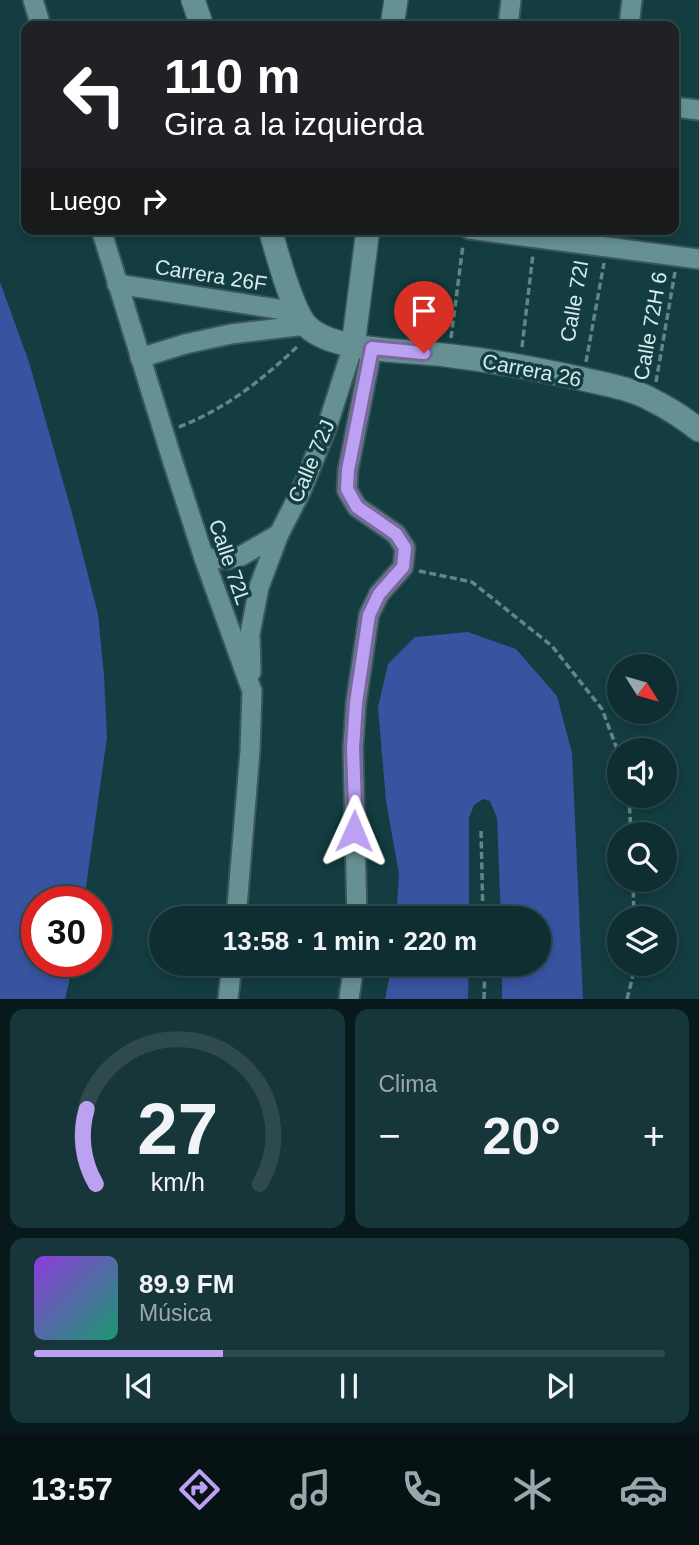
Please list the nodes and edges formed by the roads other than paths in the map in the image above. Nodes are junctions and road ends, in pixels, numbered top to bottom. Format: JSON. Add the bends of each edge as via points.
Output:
{"nodes":[{"id":1,"x":33,"y":0,"type":"edge"},
{"id":2,"x":396,"y":0,"type":"edge"},
{"id":3,"x":511,"y":0,"type":"edge"},
{"id":4,"x":632,"y":0,"type":"edge"},
{"id":5,"x":39,"y":21,"type":"edge"},
{"id":6,"x":394,"y":21,"type":"edge"},
{"id":7,"x":509,"y":21,"type":"edge"},
{"id":8,"x":630,"y":21,"type":"edge"},
{"id":9,"x":679,"y":108,"type":"edge"},
{"id":10,"x":699,"y":110,"type":"edge"},
{"id":11,"x":103,"y":235,"type":"edge"},
{"id":12,"x":272,"y":235,"type":"edge"},
{"id":13,"x":368,"y":235,"type":"edge"},
{"id":14,"x":518,"y":235,"type":"edge"},
{"id":15,"x":607,"y":238,"type":"edge"},
{"id":16,"x":699,"y":259,"type":"edge"},
{"id":17,"x":117,"y":284,"type":"junction"},
{"id":18,"x":305,"y":323,"type":"junction"},
{"id":19,"x":363,"y":347,"type":"junction"},
{"id":20,"x":141,"y":358,"type":"junction"},
{"id":21,"x":699,"y":430,"type":"edge"},
{"id":22,"x":279,"y":534,"type":"junction"},
{"id":23,"x":204,"y":558,"type":"junction"},
{"id":24,"x":252,"y":691,"type":"junction"},
{"id":25,"x":237,"y":906,"type":"edge"},
{"id":26,"x":358,"y":906,"type":"edge"},
{"id":27,"x":231,"y":976,"type":"edge"},
{"id":28,"x":352,"y":976,"type":"edge"},
{"id":29,"x":228,"y":999,"type":"edge"},
{"id":30,"x":349,"y":999,"type":"edge"}],
"edges":[{"from":1,"to":5,"type":"street"},
{"from":2,"to":6,"type":"street"},
{"from":3,"to":7,"type":"street"},
{"from":4,"to":8,"type":"street"},
{"from":9,"to":10,"type":"street"},
{"from":11,"to":17,"type":"street","name":"Calle 72L"},
{"from":12,"to":18,"type":"street"},
{"from":13,"to":19,"type":"street","name":"Calle 72J"},
{"from":14,"to":15,"type":"street"},
{"from":15,"to":16,"type":"street"},
{"from":17,"to":18,"type":"street","name":"Carrera 26F"},
{"from":17,"to":20,"type":"street","name":"Calle 72L"},
{"from":18,"to":19,"type":"street","name":"Carrera 26","via":[[327,340]]},
{"from":18,"to":20,"type":"street","via":[[231,334]]},
{"from":19,"to":21,"type":"street","name":"Carrera 26","via":[[519,366],[626,389],[653,400]]},
{"from":19,"to":22,"type":"street","name":"Calle 72J"},
{"from":19,"to":26,"type":"street","via":[[347,489],[357,507],[396,534],[405,548],[403,567],[379,594],[369,615],[356,703]]},
{"from":20,"to":23,"type":"street","name":"Calle 72L"},
{"from":22,"to":23,"type":"street","via":[[241,556]]},
{"from":22,"to":24,"type":"street","name":"Calle 72J","via":[[259,587],[250,634]]},
{"from":23,"to":24,"type":"street","name":"Calle 72L"},
{"from":24,"to":25,"type":"street","name":"Calle 72L"},
{"from":27,"to":29,"type":"street"},
{"from":28,"to":30,"type":"street"}]}
